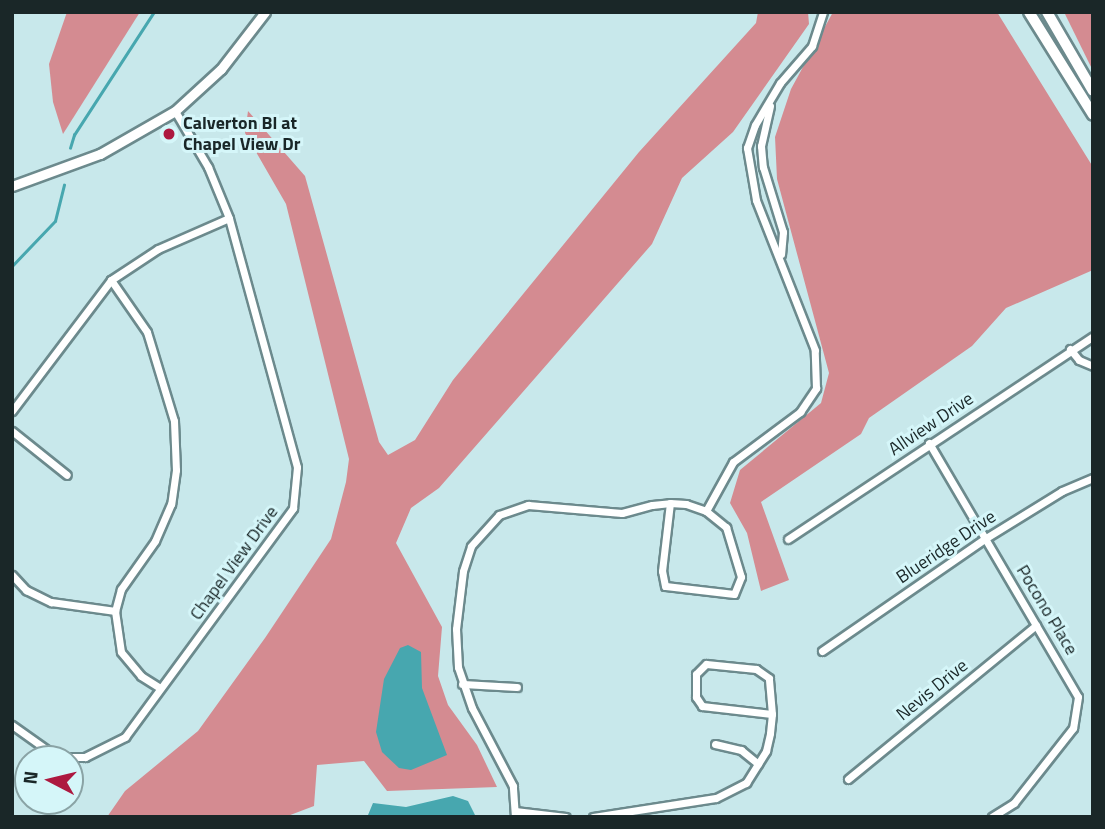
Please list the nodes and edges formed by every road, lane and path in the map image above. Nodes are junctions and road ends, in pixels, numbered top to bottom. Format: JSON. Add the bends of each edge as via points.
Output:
{"nodes":[{"id":1,"x":265,"y":12,"type":"edge"},
{"id":2,"x":824,"y":12,"type":"edge"},
{"id":3,"x":1029,"y":12,"type":"edge"},
{"id":4,"x":1047,"y":12,"type":"edge"},
{"id":5,"x":1093,"y":91,"type":"edge"},
{"id":6,"x":774,"y":94,"type":"junction"},
{"id":7,"x":175,"y":111,"type":"junction"},
{"id":8,"x":1093,"y":115,"type":"edge"},
{"id":9,"x":763,"y":167,"type":"junction"},
{"id":10,"x":751,"y":169,"type":"junction"},
{"id":11,"x":13,"y":182,"type":"edge"},
{"id":12,"x":229,"y":218,"type":"junction"},
{"id":13,"x":781,"y":255,"type":"junction"},
{"id":14,"x":111,"y":281,"type":"junction"},
{"id":15,"x":1093,"y":336,"type":"edge"},
{"id":16,"x":1070,"y":349,"type":"junction"},
{"id":17,"x":1093,"y":366,"type":"edge"},
{"id":18,"x":12,"y":411,"type":"edge"},
{"id":19,"x":12,"y":431,"type":"edge"},
{"id":20,"x":929,"y":443,"type":"junction"},
{"id":21,"x":67,"y":475,"type":"dead end"},
{"id":22,"x":1093,"y":478,"type":"edge"},
{"id":23,"x":670,"y":503,"type":"junction"},
{"id":24,"x":706,"y":511,"type":"junction"},
{"id":25,"x":986,"y":538,"type":"junction"},
{"id":26,"x":788,"y":540,"type":"dead end"},
{"id":27,"x":12,"y":575,"type":"edge"},
{"id":28,"x":115,"y":611,"type":"junction"},
{"id":29,"x":1036,"y":625,"type":"junction"},
{"id":30,"x":822,"y":651,"type":"dead end"},
{"id":31,"x":462,"y":684,"type":"junction"},
{"id":32,"x":517,"y":687,"type":"dead end"},
{"id":33,"x":160,"y":688,"type":"junction"},
{"id":34,"x":772,"y":714,"type":"junction"},
{"id":35,"x":12,"y":725,"type":"edge"},
{"id":36,"x":715,"y":744,"type":"dead end"},
{"id":37,"x":37,"y":745,"type":"edge"},
{"id":38,"x":84,"y":757,"type":"edge"},
{"id":39,"x":758,"y":764,"type":"junction"},
{"id":40,"x":848,"y":779,"type":"dead end"},
{"id":41,"x":515,"y":814,"type":"edge"},
{"id":42,"x":566,"y":817,"type":"edge"},
{"id":43,"x":593,"y":817,"type":"edge"},
{"id":44,"x":992,"y":817,"type":"edge"}],
"edges":[{"from":1,"to":7,"type":"street","via":[[220,69]]},
{"from":2,"to":6,"type":"street","via":[[811,46]]},
{"from":3,"to":8,"type":"main road"},
{"from":4,"to":5,"type":"main road"},
{"from":6,"to":9,"type":"street","via":[[764,125]]},
{"from":6,"to":10,"type":"street","via":[[750,141]]},
{"from":7,"to":11,"type":"street","via":[[100,154]]},
{"from":7,"to":12,"type":"street","name":"Chapel View Drive","via":[[208,167]]},
{"from":9,"to":10,"type":"street"},
{"from":9,"to":13,"type":"street","via":[[783,232]]},
{"from":10,"to":13,"type":"street"},
{"from":12,"to":14,"type":"street","via":[[158,249]]},
{"from":12,"to":33,"type":"street","name":"Chapel View Drive","via":[[297,467],[295,500],[284,525]]},
{"from":13,"to":24,"type":"street","via":[[815,350],[816,388],[800,412],[733,462]]},
{"from":14,"to":18,"type":"street"},
{"from":14,"to":28,"type":"street","via":[[147,332],[168,399],[176,445],[174,487],[167,513],[155,541],[121,589]]},
{"from":15,"to":16,"type":"street","name":"Allview Drive"},
{"from":16,"to":17,"type":"street"},
{"from":16,"to":20,"type":"street","name":"Allview Drive"},
{"from":19,"to":21,"type":"street"},
{"from":20,"to":25,"type":"street","name":"Pocono Place"},
{"from":20,"to":26,"type":"street","name":"Allview Drive"},
{"from":22,"to":25,"type":"street","name":"Blueridge Drive","via":[[1062,491]]},
{"from":23,"to":24,"type":"street"},
{"from":23,"to":24,"type":"street","via":[[665,586],[727,597],[739,589],[741,577],[726,527]]},
{"from":23,"to":31,"type":"street","via":[[622,513],[528,505],[486,525],[471,546],[463,571],[456,629]]},
{"from":25,"to":29,"type":"street","name":"Pocono Place"},
{"from":25,"to":30,"type":"street","name":"Blueridge Drive"},
{"from":27,"to":28,"type":"street","via":[[26,590],[51,602]]},
{"from":28,"to":33,"type":"street","via":[[121,652],[141,676]]},
{"from":29,"to":40,"type":"street","name":"Nevis Drive"},
{"from":29,"to":44,"type":"street","name":"Pocono Place","via":[[1078,695],[1077,721],[1014,803]]},
{"from":31,"to":32,"type":"street","via":[[482,681]]},
{"from":31,"to":41,"type":"street","via":[[505,766]]},
{"from":33,"to":38,"type":"street","name":"Chapel View Drive","via":[[125,737]]},
{"from":34,"to":34,"type":"street","via":[[764,673],[706,664],[696,674],[696,697],[702,706]]},
{"from":34,"to":39,"type":"street","via":[[766,751]]},
{"from":35,"to":37,"type":"street","name":"Chapel View Drive"},
{"from":36,"to":39,"type":"street","via":[[741,750]]},
{"from":39,"to":43,"type":"street","via":[[746,783],[716,798]]},
{"from":41,"to":42,"type":"street"}]}
